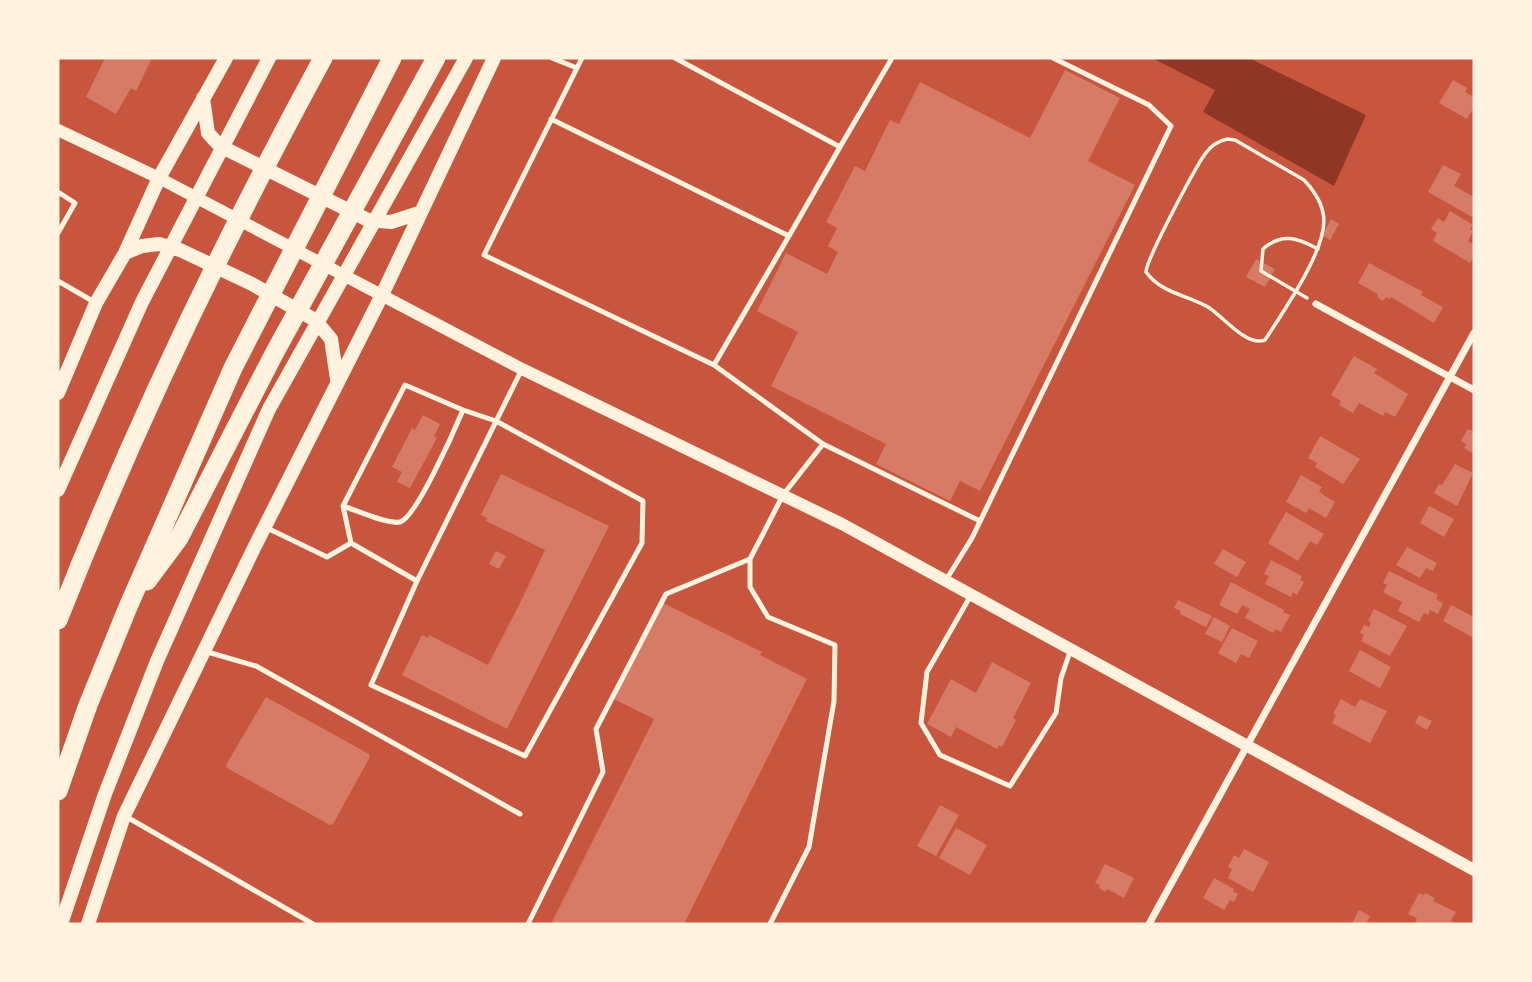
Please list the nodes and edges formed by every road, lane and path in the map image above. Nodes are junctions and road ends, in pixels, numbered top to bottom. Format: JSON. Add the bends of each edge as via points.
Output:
{"nodes":[{"id":1,"x":226,"y":58,"type":"edge"},
{"id":2,"x":269,"y":58,"type":"edge"},
{"id":3,"x":323,"y":58,"type":"edge"},
{"id":4,"x":391,"y":58,"type":"edge"},
{"id":5,"x":436,"y":58,"type":"edge"},
{"id":6,"x":466,"y":58,"type":"edge"},
{"id":7,"x":494,"y":58,"type":"edge"},
{"id":8,"x":552,"y":58,"type":"edge"},
{"id":9,"x":582,"y":58,"type":"edge"},
{"id":10,"x":675,"y":58,"type":"edge"},
{"id":11,"x":892,"y":58,"type":"edge"},
{"id":12,"x":1053,"y":58,"type":"edge"},
{"id":13,"x":577,"y":68,"type":"junction"},
{"id":14,"x":203,"y":98,"type":"junction"},
{"id":15,"x":551,"y":120,"type":"junction"},
{"id":16,"x":58,"y":130,"type":"edge"},
{"id":17,"x":840,"y":147,"type":"junction"},
{"id":18,"x":159,"y":178,"type":"junction"},
{"id":19,"x":58,"y":192,"type":"edge"},
{"id":20,"x":419,"y":213,"type":"junction"},
{"id":21,"x":60,"y":224,"type":"edge"},
{"id":22,"x":58,"y":233,"type":"edge"},
{"id":23,"x":789,"y":236,"type":"junction"},
{"id":24,"x":1318,"y":249,"type":"junction"},
{"id":25,"x":125,"y":253,"type":"junction"},
{"id":26,"x":58,"y":281,"type":"edge"},
{"id":27,"x":1295,"y":292,"type":"junction"},
{"id":28,"x":382,"y":295,"type":"junction"},
{"id":29,"x":1313,"y":302,"type":"joint"},
{"id":30,"x":96,"y":303,"type":"junction"},
{"id":31,"x":1474,"y":333,"type":"edge"},
{"id":32,"x":713,"y":365,"type":"junction"},
{"id":33,"x":522,"y":369,"type":"junction"},
{"id":34,"x":1450,"y":377,"type":"junction"},
{"id":35,"x":337,"y":382,"type":"junction"},
{"id":36,"x":1474,"y":390,"type":"edge"},
{"id":37,"x":58,"y":393,"type":"edge"},
{"id":38,"x":463,"y":410,"type":"junction"},
{"id":39,"x":496,"y":421,"type":"junction"},
{"id":40,"x":822,"y":444,"type":"junction"},
{"id":41,"x":58,"y":490,"type":"edge"},
{"id":42,"x":783,"y":495,"type":"junction"},
{"id":43,"x":343,"y":506,"type":"junction"},
{"id":44,"x":980,"y":521,"type":"junction"},
{"id":45,"x":265,"y":527,"type":"junction"},
{"id":46,"x":351,"y":543,"type":"junction"},
{"id":47,"x":750,"y":559,"type":"junction"},
{"id":48,"x":417,"y":581,"type":"junction"},
{"id":49,"x":945,"y":581,"type":"junction"},
{"id":50,"x":971,"y":594,"type":"junction"},
{"id":51,"x":128,"y":607,"type":"junction"},
{"id":52,"x":58,"y":620,"type":"edge"},
{"id":53,"x":1071,"y":649,"type":"junction"},
{"id":54,"x":204,"y":651,"type":"junction"},
{"id":55,"x":1248,"y":746,"type":"junction"},
{"id":56,"x":58,"y":791,"type":"edge"},
{"id":57,"x":520,"y":814,"type":"dead end"},
{"id":58,"x":124,"y":816,"type":"junction"},
{"id":59,"x":1474,"y":870,"type":"edge"},
{"id":60,"x":61,"y":924,"type":"edge"},
{"id":61,"x":88,"y":924,"type":"edge"},
{"id":62,"x":313,"y":924,"type":"edge"},
{"id":63,"x":528,"y":924,"type":"edge"},
{"id":64,"x":770,"y":924,"type":"edge"},
{"id":65,"x":1149,"y":924,"type":"edge"}],
"edges":[{"from":1,"to":14,"type":"main road"},
{"from":2,"to":41,"type":"main road","via":[[142,302]]},
{"from":3,"to":52,"type":"highway","via":[[154,393]]},
{"from":4,"to":51,"type":"highway","via":[[233,368]]},
{"from":5,"to":51,"type":"highway","via":[[179,538]]},
{"from":6,"to":60,"type":"main road","via":[[269,410],[157,661]]},
{"from":7,"to":20,"type":"main road"},
{"from":8,"to":13,"type":"lane"},
{"from":9,"to":13,"type":"lane"},
{"from":10,"to":17,"type":"lane"},
{"from":11,"to":17,"type":"lane"},
{"from":12,"to":44,"type":"lane","via":[[1149,105],[1171,126]]},
{"from":13,"to":15,"type":"lane"},
{"from":14,"to":18,"type":"main road"},
{"from":14,"to":20,"type":"main road","via":[[208,133],[220,146],[368,220],[391,222]]},
{"from":15,"to":23,"type":"lane"},
{"from":15,"to":32,"type":"lane","via":[[484,255]]},
{"from":16,"to":18,"type":"street"},
{"from":17,"to":23,"type":"lane"},
{"from":18,"to":25,"type":"main road"},
{"from":18,"to":28,"type":"street"},
{"from":19,"to":21,"type":"lane","via":[[75,203]]},
{"from":20,"to":28,"type":"main road"},
{"from":21,"to":22,"type":"lane"},
{"from":23,"to":32,"type":"lane"},
{"from":24,"to":27,"type":"path"},
{"from":24,"to":27,"type":"path","via":[[1293,237],[1262,248],[1261,271]]},
{"from":24,"to":27,"type":"path","via":[[1324,213],[1311,188],[1227,139],[1205,154],[1146,266],[1158,285],[1209,308],[1259,342],[1265,340]]},
{"from":25,"to":30,"type":"main road"},
{"from":25,"to":35,"type":"main road","via":[[159,244],[180,250],[315,320],[331,339]]},
{"from":26,"to":30,"type":"lane"},
{"from":27,"to":29,"type":"path"},
{"from":28,"to":33,"type":"street"},
{"from":28,"to":35,"type":"main road"},
{"from":29,"to":34,"type":"street"},
{"from":30,"to":37,"type":"main road"},
{"from":31,"to":34,"type":"street"},
{"from":32,"to":40,"type":"lane"},
{"from":33,"to":39,"type":"lane"},
{"from":33,"to":42,"type":"street"},
{"from":34,"to":36,"type":"street"},
{"from":34,"to":55,"type":"street"},
{"from":35,"to":45,"type":"main road"},
{"from":38,"to":39,"type":"lane"},
{"from":38,"to":43,"type":"lane","via":[[414,510],[405,519],[390,522]]},
{"from":38,"to":43,"type":"lane","via":[[405,385]]},
{"from":39,"to":48,"type":"lane"},
{"from":39,"to":48,"type":"lane","via":[[643,501],[642,543],[525,756],[370,685]]},
{"from":40,"to":42,"type":"lane"},
{"from":40,"to":44,"type":"lane"},
{"from":42,"to":47,"type":"lane"},
{"from":42,"to":49,"type":"street"},
{"from":43,"to":46,"type":"lane"},
{"from":44,"to":49,"type":"lane"},
{"from":45,"to":46,"type":"lane","via":[[327,557]]},
{"from":45,"to":54,"type":"main road"},
{"from":46,"to":48,"type":"lane"},
{"from":47,"to":63,"type":"lane","via":[[666,594],[596,729],[603,772]]},
{"from":47,"to":64,"type":"lane","via":[[750,587],[768,617],[835,645],[834,701],[809,847]]},
{"from":49,"to":50,"type":"street"},
{"from":50,"to":53,"type":"street"},
{"from":50,"to":53,"type":"lane","via":[[927,672],[921,723],[940,755],[1010,786],[1056,713]]},
{"from":51,"to":56,"type":"highway"},
{"from":53,"to":55,"type":"street"},
{"from":54,"to":57,"type":"lane","via":[[256,666]]},
{"from":54,"to":58,"type":"main road"},
{"from":55,"to":59,"type":"street"},
{"from":55,"to":65,"type":"street"},
{"from":58,"to":61,"type":"main road"},
{"from":58,"to":62,"type":"lane"}]}
